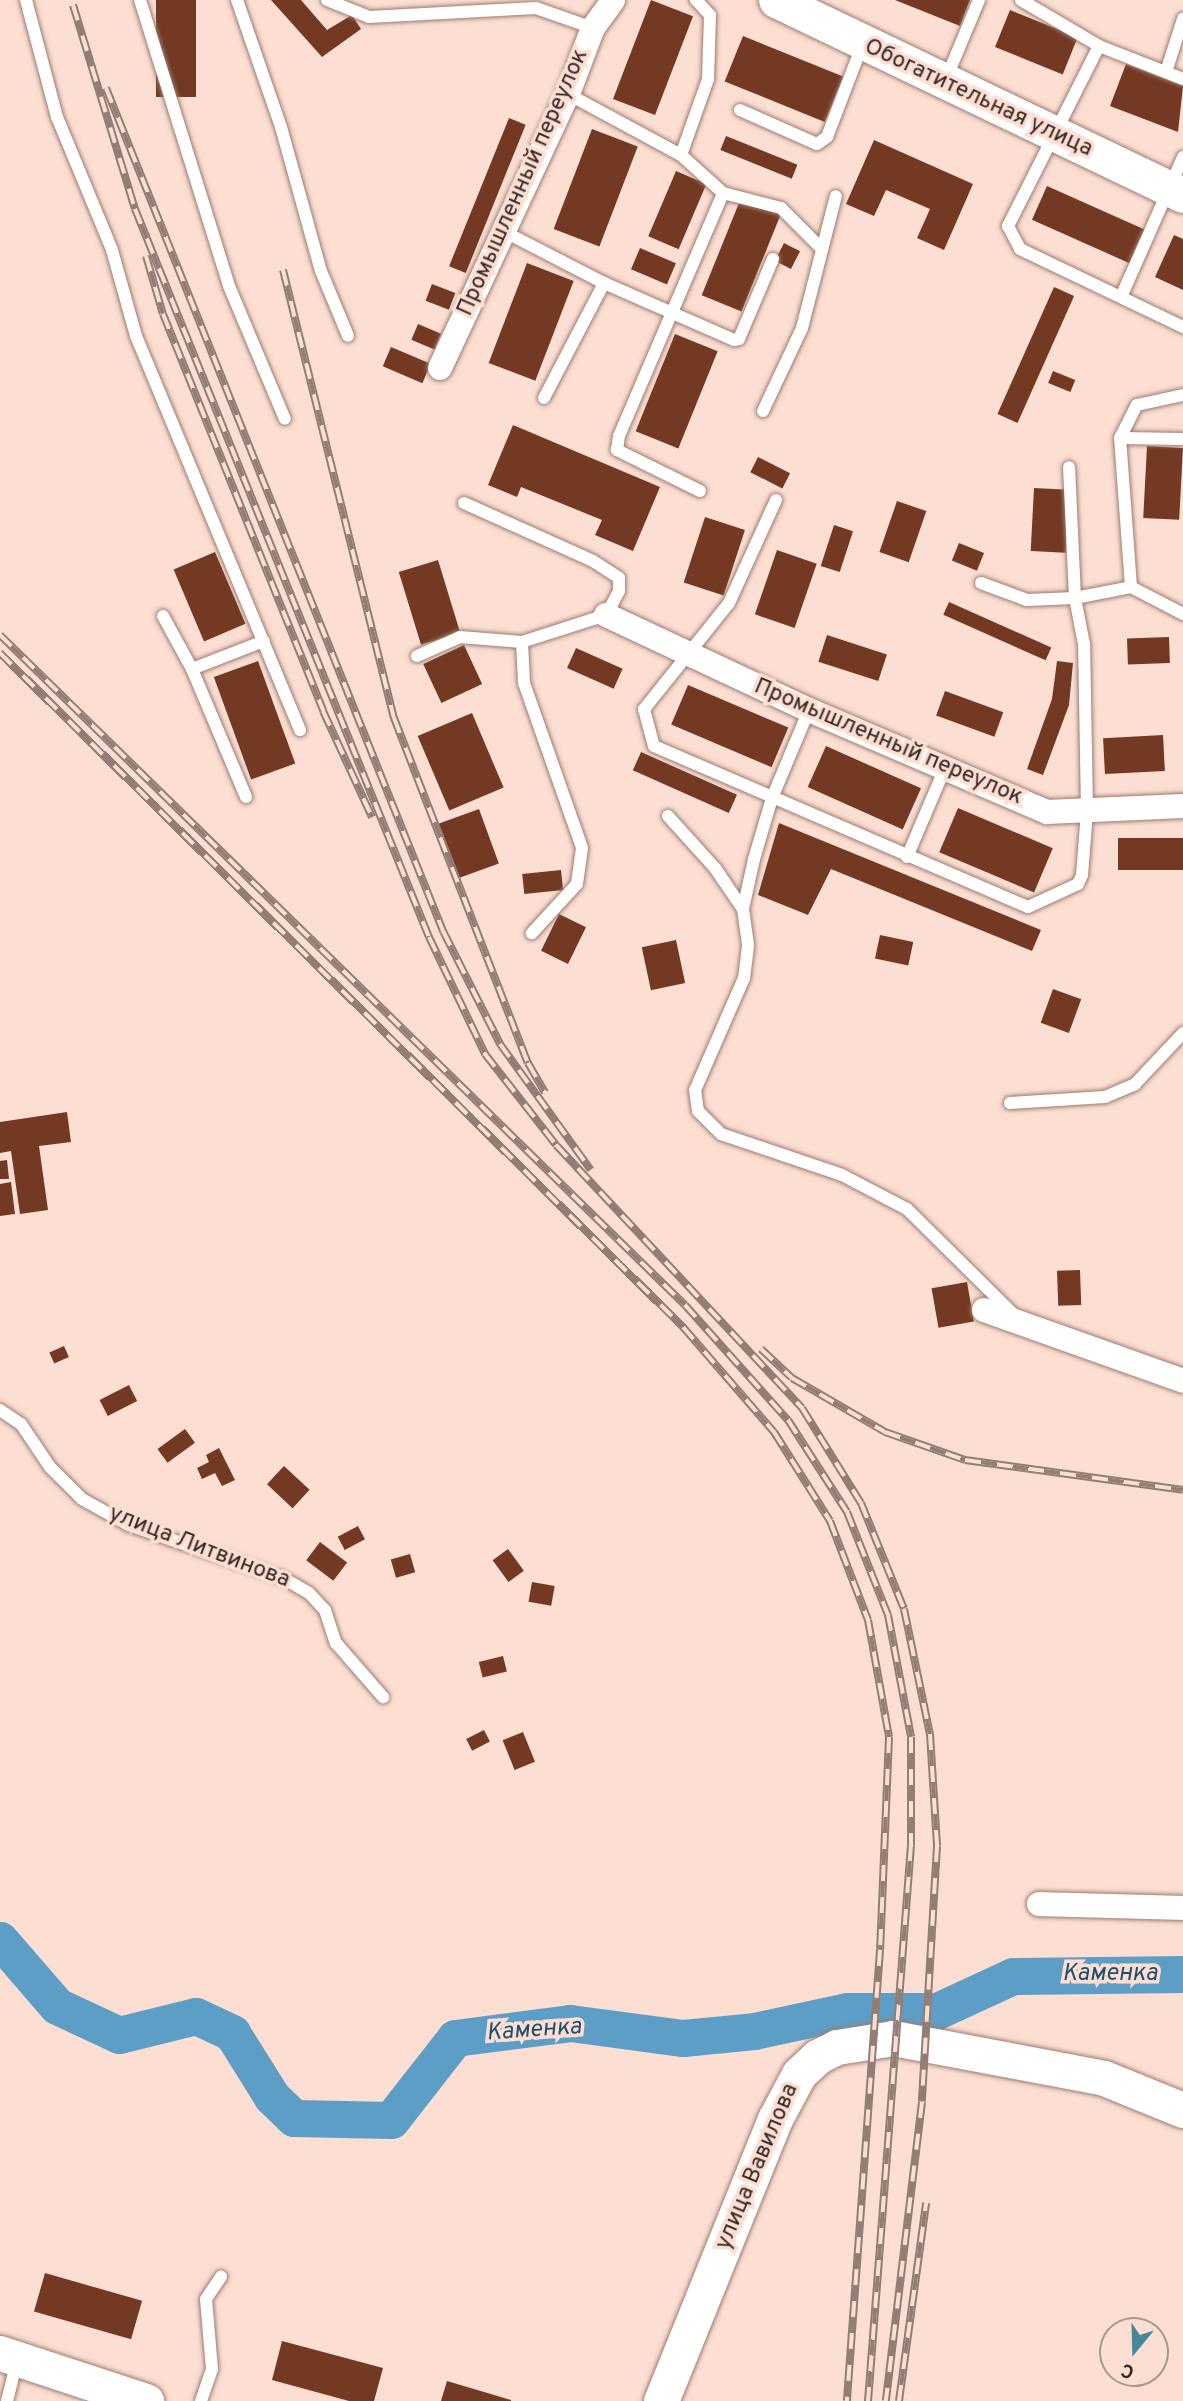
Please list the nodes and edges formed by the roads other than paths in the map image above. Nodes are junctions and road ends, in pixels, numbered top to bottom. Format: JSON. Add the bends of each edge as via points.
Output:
{"nodes":[{"id":1,"x":26,"y":0,"type":"edge"},
{"id":2,"x":140,"y":0,"type":"edge"},
{"id":3,"x":237,"y":0,"type":"edge"},
{"id":4,"x":327,"y":0,"type":"edge"},
{"id":5,"x":613,"y":0,"type":"edge"},
{"id":6,"x":696,"y":0,"type":"edge"},
{"id":7,"x":776,"y":0,"type":"edge"},
{"id":8,"x":979,"y":0,"type":"edge"},
{"id":9,"x":1021,"y":0,"type":"edge"},
{"id":10,"x":810,"y":9,"type":"edge"},
{"id":11,"x":1183,"y":19,"type":"edge"},
{"id":12,"x":593,"y":29,"type":"junction"},
{"id":13,"x":862,"y":45,"type":"junction"},
{"id":14,"x":1099,"y":46,"type":"junction"},
{"id":15,"x":1166,"y":72,"type":"junction"},
{"id":16,"x":1183,"y":79,"type":"edge"},
{"id":17,"x":944,"y":83,"type":"junction"},
{"id":18,"x":568,"y":94,"type":"junction"},
{"id":19,"x":740,"y":110,"type":"dead end"},
{"id":20,"x":1052,"y":134,"type":"junction"},
{"id":21,"x":681,"y":155,"type":"junction"},
{"id":22,"x":1183,"y":156,"type":"edge"},
{"id":23,"x":1175,"y":191,"type":"edge"},
{"id":24,"x":723,"y":193,"type":"junction"},
{"id":25,"x":836,"y":196,"type":"dead end"},
{"id":26,"x":505,"y":232,"type":"junction"},
{"id":27,"x":820,"y":247,"type":"junction"},
{"id":28,"x":774,"y":259,"type":"dead end"},
{"id":29,"x":604,"y":283,"type":"junction"},
{"id":30,"x":1121,"y":297,"type":"junction"},
{"id":31,"x":673,"y":312,"type":"junction"},
{"id":32,"x":1183,"y":327,"type":"edge"},
{"id":33,"x":348,"y":336,"type":"dead end"},
{"id":34,"x":440,"y":369,"type":"dead end"},
{"id":35,"x":1183,"y":396,"type":"edge"},
{"id":36,"x":544,"y":398,"type":"dead end"},
{"id":37,"x":763,"y":411,"type":"dead end"},
{"id":38,"x":285,"y":419,"type":"dead end"},
{"id":39,"x":1120,"y":439,"type":"junction"},
{"id":40,"x":1183,"y":439,"type":"edge"},
{"id":41,"x":1069,"y":467,"type":"dead end"},
{"id":42,"x":700,"y":491,"type":"dead end"},
{"id":43,"x":776,"y":500,"type":"dead end"},
{"id":44,"x":464,"y":503,"type":"dead end"},
{"id":45,"x":981,"y":583,"type":"dead end"},
{"id":46,"x":1131,"y":587,"type":"junction"},
{"id":47,"x":1075,"y":598,"type":"junction"},
{"id":48,"x":1183,"y":614,"type":"edge"},
{"id":49,"x":606,"y":615,"type":"junction"},
{"id":50,"x":163,"y":616,"type":"dead end"},
{"id":51,"x":264,"y":641,"type":"junction"},
{"id":52,"x":522,"y":642,"type":"junction"},
{"id":53,"x":418,"y":656,"type":"dead end"},
{"id":54,"x":689,"y":656,"type":"junction"},
{"id":55,"x":192,"y":669,"type":"junction"},
{"id":56,"x":810,"y":710,"type":"junction"},
{"id":57,"x":300,"y":730,"type":"dead end"},
{"id":58,"x":944,"y":768,"type":"junction"},
{"id":59,"x":246,"y":797,"type":"dead end"},
{"id":60,"x":772,"y":799,"type":"junction"},
{"id":61,"x":1183,"y":806,"type":"edge"},
{"id":62,"x":1087,"y":811,"type":"junction"},
{"id":63,"x":668,"y":816,"type":"dead end"},
{"id":64,"x":907,"y":856,"type":"junction"},
{"id":65,"x":743,"y":909,"type":"junction"},
{"id":66,"x":532,"y":933,"type":"dead end"},
{"id":67,"x":1183,"y":1033,"type":"edge"},
{"id":68,"x":1010,"y":1103,"type":"dead end"},
{"id":69,"x":984,"y":1310,"type":"dead end"},
{"id":70,"x":1024,"y":1326,"type":"junction"},
{"id":71,"x":1183,"y":1381,"type":"edge"},
{"id":72,"x":0,"y":1410,"type":"edge"},
{"id":73,"x":383,"y":1697,"type":"dead end"},
{"id":74,"x":1039,"y":1904,"type":"dead end"},
{"id":75,"x":1183,"y":1908,"type":"edge"},
{"id":76,"x":1183,"y":2110,"type":"edge"},
{"id":77,"x":221,"y":2277,"type":"dead end"},
{"id":78,"x":9,"y":2356,"type":"edge"},
{"id":79,"x":6,"y":2401,"type":"edge"},
{"id":80,"x":146,"y":2401,"type":"edge"},
{"id":81,"x":201,"y":2401,"type":"edge"},
{"id":82,"x":661,"y":2401,"type":"edge"}],
"edges":[{"from":1,"to":51,"type":"lane","via":[[57,117],[113,250],[136,336]]},
{"from":2,"to":38,"type":"lane","via":[[229,286]]},
{"from":3,"to":33,"type":"lane","via":[[281,127],[321,271]]},
{"from":4,"to":12,"type":"lane","via":[[369,17],[536,8]]},
{"from":5,"to":12,"type":"street","name":"Промышленный переулок"},
{"from":6,"to":21,"type":"lane","via":[[710,15],[708,79]]},
{"from":7,"to":10,"type":"main road","name":"Обогатительная улица"},
{"from":8,"to":17,"type":"lane"},
{"from":9,"to":14,"type":"lane"},
{"from":10,"to":13,"type":"main road","name":"Обогатительная улица"},
{"from":11,"to":15,"type":"lane"},
{"from":12,"to":18,"type":"street","name":"Промышленный переулок"},
{"from":13,"to":17,"type":"main road","name":"Обогатительная улица"},
{"from":13,"to":19,"type":"lane","via":[[827,137],[817,144]]},
{"from":14,"to":15,"type":"lane"},
{"from":14,"to":20,"type":"lane"},
{"from":15,"to":16,"type":"lane"},
{"from":17,"to":20,"type":"main road","name":"Обогатительная улица"},
{"from":18,"to":21,"type":"lane"},
{"from":18,"to":26,"type":"street","name":"Промышленный переулок"},
{"from":20,"to":23,"type":"main road","name":"Обогатительная улица"},
{"from":20,"to":30,"type":"lane","via":[[1008,226],[1020,249]]},
{"from":21,"to":24,"type":"lane"},
{"from":22,"to":23,"type":"lane"},
{"from":23,"to":30,"type":"lane"},
{"from":24,"to":27,"type":"lane","via":[[781,208]]},
{"from":24,"to":31,"type":"lane"},
{"from":25,"to":27,"type":"lane"},
{"from":26,"to":29,"type":"lane"},
{"from":26,"to":34,"type":"street","name":"Промышленный переулок"},
{"from":27,"to":37,"type":"lane","via":[[802,328]]},
{"from":28,"to":31,"type":"lane","via":[[738,339]]},
{"from":29,"to":31,"type":"lane"},
{"from":29,"to":36,"type":"lane"},
{"from":30,"to":32,"type":"lane"},
{"from":31,"to":42,"type":"lane","via":[[617,450]]},
{"from":35,"to":39,"type":"lane","via":[[1137,405]]},
{"from":39,"to":40,"type":"lane"},
{"from":39,"to":46,"type":"lane"},
{"from":41,"to":47,"type":"lane"},
{"from":43,"to":54,"type":"lane","via":[[729,603]]},
{"from":44,"to":49,"type":"lane","via":[[593,561],[619,578],[619,591]]},
{"from":45,"to":47,"type":"lane","via":[[1027,600]]},
{"from":46,"to":47,"type":"lane"},
{"from":46,"to":48,"type":"lane"},
{"from":47,"to":62,"type":"lane","via":[[1084,644]]},
{"from":49,"to":52,"type":"lane"},
{"from":49,"to":54,"type":"street","name":"Промышленный переулок"},
{"from":50,"to":55,"type":"lane"},
{"from":51,"to":55,"type":"lane"},
{"from":51,"to":57,"type":"lane"},
{"from":52,"to":53,"type":"lane","via":[[460,637]]},
{"from":52,"to":66,"type":"lane","via":[[524,683],[582,848],[577,884]]},
{"from":54,"to":56,"type":"street","name":"Промышленный переулок"},
{"from":54,"to":60,"type":"lane","via":[[644,709],[654,746]]},
{"from":55,"to":59,"type":"lane"},
{"from":56,"to":58,"type":"street","name":"Промышленный переулок"},
{"from":56,"to":60,"type":"lane"},
{"from":58,"to":62,"type":"street","name":"Промышленный переулок","via":[[1046,812]]},
{"from":58,"to":64,"type":"lane"},
{"from":60,"to":64,"type":"lane"},
{"from":60,"to":65,"type":"lane"},
{"from":61,"to":62,"type":"street","name":"Промышленный переулок"},
{"from":62,"to":64,"type":"lane","via":[[1078,884],[1037,906],[1028,907]]},
{"from":63,"to":65,"type":"lane","via":[[715,868]]},
{"from":65,"to":70,"type":"lane","via":[[748,946],[744,978],[695,1090],[698,1111],[721,1134],[842,1175],[907,1209]]},
{"from":67,"to":68,"type":"lane","via":[[1158,1062],[1125,1088],[1105,1097]]},
{"from":69,"to":70,"type":"street"},
{"from":70,"to":71,"type":"street"},
{"from":72,"to":73,"type":"lane","name":"улица Литвинова","via":[[21,1424],[50,1467],[82,1499],[129,1525],[284,1578],[309,1593],[326,1610],[336,1643]]},
{"from":74,"to":75,"type":"street"},
{"from":76,"to":82,"type":"main road","name":"улица Вавилова","via":[[1104,2078],[893,2038],[837,2047],[817,2057],[799,2074],[775,2119]]},
{"from":77,"to":81,"type":"lane","via":[[206,2299],[212,2369]]},
{"from":78,"to":79,"type":"lane"},
{"from":78,"to":80,"type":"main road"}]}
